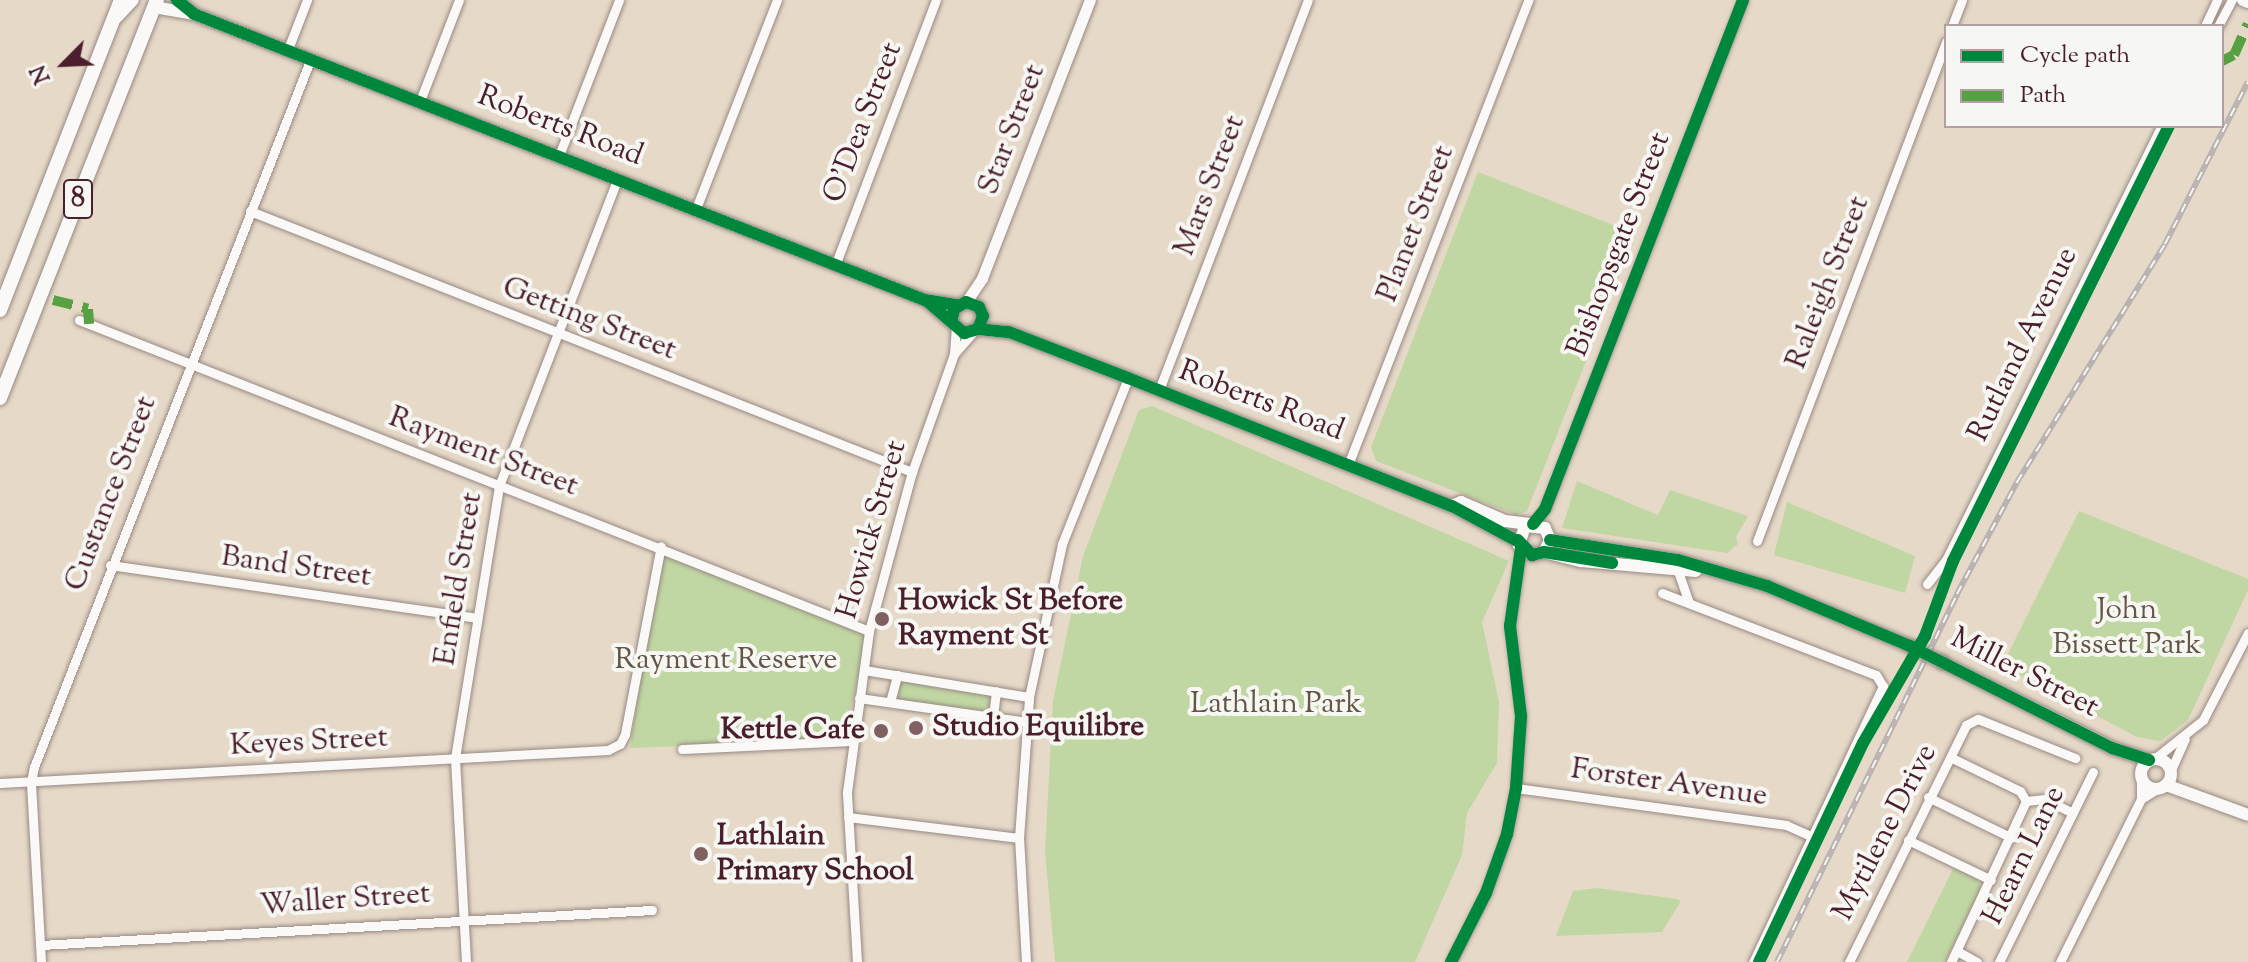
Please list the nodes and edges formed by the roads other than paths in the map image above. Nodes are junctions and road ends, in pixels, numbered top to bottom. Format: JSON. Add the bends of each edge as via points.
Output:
{"nodes":[{"id":1,"x":121,"y":0,"type":"edge"},
{"id":2,"x":133,"y":0,"type":"edge"},
{"id":3,"x":177,"y":0,"type":"edge"},
{"id":4,"x":307,"y":0,"type":"edge"},
{"id":5,"x":459,"y":0,"type":"edge"},
{"id":6,"x":619,"y":0,"type":"edge"},
{"id":7,"x":777,"y":0,"type":"edge"},
{"id":8,"x":936,"y":0,"type":"edge"},
{"id":9,"x":1090,"y":0,"type":"edge"},
{"id":10,"x":1308,"y":0,"type":"edge"},
{"id":11,"x":1528,"y":0,"type":"edge"},
{"id":12,"x":1743,"y":0,"type":"edge"},
{"id":13,"x":1962,"y":0,"type":"edge"},
{"id":14,"x":2217,"y":0,"type":"edge"},
{"id":15,"x":2232,"y":0,"type":"edge"},
{"id":16,"x":156,"y":3,"type":"edge"},
{"id":17,"x":194,"y":14,"type":"junction"},
{"id":18,"x":115,"y":20,"type":"junction"},
{"id":19,"x":1953,"y":24,"type":"edge"},
{"id":20,"x":2206,"y":24,"type":"edge"},
{"id":21,"x":2219,"y":24,"type":"edge"},
{"id":22,"x":1944,"y":47,"type":"edge"},
{"id":23,"x":288,"y":49,"type":"junction"},
{"id":24,"x":311,"y":58,"type":"junction"},
{"id":25,"x":420,"y":101,"type":"junction"},
{"id":26,"x":2160,"y":128,"type":"edge"},
{"id":27,"x":560,"y":153,"type":"junction"},
{"id":28,"x":618,"y":178,"type":"junction"},
{"id":29,"x":697,"y":206,"type":"junction"},
{"id":30,"x":250,"y":211,"type":"junction"},
{"id":31,"x":836,"y":263,"type":"junction"},
{"id":32,"x":982,"y":278,"type":"junction"},
{"id":33,"x":925,"y":300,"type":"junction"},
{"id":34,"x":962,"y":304,"type":"junction"},
{"id":35,"x":0,"y":310,"type":"edge"},
{"id":36,"x":981,"y":310,"type":"junction"},
{"id":37,"x":79,"y":320,"type":"dead end"},
{"id":38,"x":954,"y":324,"type":"junction"},
{"id":39,"x":975,"y":331,"type":"junction"},
{"id":40,"x":1009,"y":332,"type":"junction"},
{"id":41,"x":559,"y":334,"type":"junction"},
{"id":42,"x":954,"y":354,"type":"junction"},
{"id":43,"x":189,"y":363,"type":"junction"},
{"id":44,"x":1128,"y":378,"type":"junction"},
{"id":45,"x":1159,"y":390,"type":"junction"},
{"id":46,"x":0,"y":398,"type":"edge"},
{"id":47,"x":1348,"y":465,"type":"junction"},
{"id":48,"x":912,"y":472,"type":"junction"},
{"id":49,"x":499,"y":486,"type":"junction"},
{"id":50,"x":1452,"y":506,"type":"junction"},
{"id":51,"x":1540,"y":537,"type":"junction"},
{"id":52,"x":1757,"y":541,"type":"dead end"},
{"id":53,"x":1520,"y":545,"type":"junction"},
{"id":54,"x":661,"y":546,"type":"junction"},
{"id":55,"x":110,"y":565,"type":"junction"},
{"id":56,"x":1708,"y":570,"type":"junction"},
{"id":57,"x":1678,"y":571,"type":"junction"},
{"id":58,"x":1520,"y":575,"type":"junction"},
{"id":59,"x":1927,"y":584,"type":"dead end"},
{"id":60,"x":1662,"y":593,"type":"dead end"},
{"id":61,"x":1689,"y":603,"type":"junction"},
{"id":62,"x":476,"y":618,"type":"junction"},
{"id":63,"x":869,"y":631,"type":"junction"},
{"id":64,"x":2248,"y":633,"type":"edge"},
{"id":65,"x":1912,"y":647,"type":"joint"},
{"id":66,"x":864,"y":670,"type":"junction"},
{"id":67,"x":897,"y":675,"type":"junction"},
{"id":68,"x":996,"y":691,"type":"junction"},
{"id":69,"x":1029,"y":697,"type":"junction"},
{"id":70,"x":859,"y":698,"type":"junction"},
{"id":71,"x":890,"y":702,"type":"junction"},
{"id":72,"x":993,"y":716,"type":"junction"},
{"id":73,"x":1027,"y":722,"type":"junction"},
{"id":74,"x":1966,"y":725,"type":"joint"},
{"id":75,"x":2185,"y":739,"type":"junction"},
{"id":76,"x":852,"y":741,"type":"junction"},
{"id":77,"x":682,"y":749,"type":"dead end"},
{"id":78,"x":455,"y":758,"type":"junction"},
{"id":79,"x":1952,"y":758,"type":"junction"},
{"id":80,"x":2075,"y":758,"type":"dead end"},
{"id":81,"x":2146,"y":766,"type":"junction"},
{"id":82,"x":2093,"y":772,"type":"dead end"},
{"id":83,"x":2166,"y":780,"type":"junction"},
{"id":84,"x":31,"y":782,"type":"junction"},
{"id":85,"x":0,"y":783,"type":"edge"},
{"id":86,"x":1516,"y":788,"type":"junction"},
{"id":87,"x":1928,"y":797,"type":"junction"},
{"id":88,"x":2141,"y":799,"type":"junction"},
{"id":89,"x":2026,"y":801,"type":"junction"},
{"id":90,"x":2073,"y":813,"type":"junction"},
{"id":91,"x":2248,"y":815,"type":"edge"},
{"id":92,"x":848,"y":817,"type":"junction"},
{"id":93,"x":1813,"y":837,"type":"junction"},
{"id":94,"x":1019,"y":838,"type":"junction"},
{"id":95,"x":2012,"y":838,"type":"junction"},
{"id":96,"x":1908,"y":840,"type":"junction"},
{"id":97,"x":1991,"y":880,"type":"junction"},
{"id":98,"x":652,"y":910,"type":"dead end"},
{"id":99,"x":463,"y":918,"type":"junction"},
{"id":100,"x":41,"y":945,"type":"junction"},
{"id":101,"x":1957,"y":951,"type":"junction"},
{"id":102,"x":41,"y":962,"type":"edge"},
{"id":103,"x":466,"y":962,"type":"edge"},
{"id":104,"x":857,"y":962,"type":"edge"},
{"id":105,"x":1026,"y":962,"type":"edge"},
{"id":106,"x":1451,"y":962,"type":"edge"},
{"id":107,"x":1753,"y":962,"type":"edge"},
{"id":108,"x":1849,"y":962,"type":"edge"},
{"id":109,"x":1951,"y":962,"type":"edge"},
{"id":110,"x":1977,"y":962,"type":"edge"},
{"id":111,"x":1999,"y":962,"type":"edge"},
{"id":112,"x":2060,"y":962,"type":"edge"}],
"edges":[{"from":1,"to":18,"type":"highway","number":"8"},
{"from":2,"to":18,"type":"main road"},
{"from":3,"to":17,"type":"main road","name":"Roberts Road"},
{"from":4,"to":23,"type":"street"},
{"from":5,"to":25,"type":"street"},
{"from":6,"to":27,"type":"street"},
{"from":7,"to":29,"type":"street"},
{"from":8,"to":31,"type":"street","name":"O'Dea Street"},
{"from":9,"to":32,"type":"street","name":"Star Street"},
{"from":10,"to":45,"type":"street","name":"Mars Street"},
{"from":11,"to":47,"type":"street","name":"Planet Street"},
{"from":12,"to":51,"type":"street","name":"Bishopsgate Street","via":[[1545,509]]},
{"from":13,"to":19,"type":"street"},
{"from":14,"to":20,"type":"street"},
{"from":15,"to":21,"type":"street"},
{"from":16,"to":17,"type":"main road","name":"Roberts Road","via":[[180,15]]},
{"from":16,"to":46,"type":"highway","number":"8"},
{"from":17,"to":23,"type":"main road","name":"Roberts Road"},
{"from":18,"to":35,"type":"highway","number":"8"},
{"from":22,"to":52,"type":"street","name":"Raleigh Street"},
{"from":23,"to":24,"type":"main road","name":"Roberts Road"},
{"from":24,"to":25,"type":"main road","name":"Roberts Road"},
{"from":24,"to":30,"type":"street","name":"Custance Street"},
{"from":25,"to":27,"type":"main road","name":"Roberts Road"},
{"from":26,"to":59,"type":"street","name":"Rutland Avenue","via":[[1947,558]]},
{"from":27,"to":28,"type":"main road","name":"Roberts Road"},
{"from":28,"to":29,"type":"main road","name":"Roberts Road"},
{"from":28,"to":41,"type":"street","name":"Enfield Street"},
{"from":29,"to":31,"type":"main road","name":"Roberts Road"},
{"from":30,"to":41,"type":"street","name":"Getting Street"},
{"from":30,"to":43,"type":"street","name":"Custance Street"},
{"from":31,"to":33,"type":"main road","name":"Roberts Road"},
{"from":32,"to":34,"type":"street","name":"Star Street"},
{"from":32,"to":36,"type":"street","name":"Star Street"},
{"from":33,"to":34,"type":"main road","name":"Roberts Road"},
{"from":33,"to":38,"type":"main road","name":"Roberts Road"},
{"from":34,"to":36,"type":"main road","name":"Roberts Road"},
{"from":34,"to":38,"type":"main road"},
{"from":36,"to":39,"type":"main road"},
{"from":36,"to":40,"type":"main road","name":"Roberts Road"},
{"from":37,"to":43,"type":"street","name":"Rayment Street"},
{"from":38,"to":39,"type":"main road","name":"Roberts Road"},
{"from":38,"to":42,"type":"street","name":"Howick Street"},
{"from":39,"to":40,"type":"main road","name":"Roberts Road"},
{"from":39,"to":42,"type":"street","name":"Howick Street"},
{"from":40,"to":44,"type":"main road","name":"Roberts Road"},
{"from":41,"to":48,"type":"street","name":"Getting Street"},
{"from":41,"to":49,"type":"street","name":"Enfield Street"},
{"from":42,"to":48,"type":"street","name":"Howick Street"},
{"from":43,"to":49,"type":"street","name":"Rayment Street"},
{"from":43,"to":55,"type":"street","name":"Custance Street"},
{"from":44,"to":45,"type":"main road","name":"Roberts Road"},
{"from":44,"to":69,"type":"street","via":[[1062,544]]},
{"from":45,"to":47,"type":"main road","name":"Roberts Road"},
{"from":47,"to":50,"type":"main road","name":"Roberts Road"},
{"from":48,"to":63,"type":"street","name":"Howick Street"},
{"from":49,"to":54,"type":"street","name":"Rayment Street"},
{"from":49,"to":62,"type":"street","name":"Enfield Street"},
{"from":50,"to":51,"type":"main road","name":"Roberts Road","via":[[1461,502]]},
{"from":50,"to":53,"type":"main road","name":"Roberts Road"},
{"from":51,"to":53,"type":"main road","name":"Roberts Road"},
{"from":51,"to":53,"type":"main road","via":[[1521,530]]},
{"from":51,"to":56,"type":"main road","name":"Roberts Road","via":[[1678,560]]},
{"from":51,"to":57,"type":"main road","name":"Roberts Road"},
{"from":51,"to":58,"type":"street","name":"Bishopsgate Street"},
{"from":53,"to":58,"type":"street"},
{"from":54,"to":63,"type":"street","name":"Rayment Street"},
{"from":54,"to":78,"type":"street","name":"Keyes Street","via":[[620,744],[608,750]]},
{"from":55,"to":62,"type":"street","name":"Band Street"},
{"from":55,"to":84,"type":"street","name":"Custance Street"},
{"from":56,"to":57,"type":"main road","name":"Roberts Road"},
{"from":56,"to":65,"type":"main road","name":"Roberts Road","via":[[1821,606]]},
{"from":57,"to":61,"type":"street"},
{"from":58,"to":86,"type":"street","via":[[1510,626],[1521,716]]},
{"from":60,"to":61,"type":"street"},
{"from":61,"to":93,"type":"street","via":[[1876,675],[1883,686]]},
{"from":62,"to":78,"type":"street","name":"Enfield Street"},
{"from":63,"to":66,"type":"street","name":"Howick Street"},
{"from":64,"to":75,"type":"street","via":[[2203,720]]},
{"from":65,"to":81,"type":"main road","name":"Miller Street","bridge":true},
{"from":66,"to":67,"type":"street"},
{"from":66,"to":70,"type":"street","name":"Howick Street"},
{"from":67,"to":68,"type":"street"},
{"from":67,"to":71,"type":"street"},
{"from":68,"to":69,"type":"street"},
{"from":68,"to":72,"type":"street"},
{"from":69,"to":73,"type":"street"},
{"from":70,"to":71,"type":"street"},
{"from":70,"to":76,"type":"street","name":"Howick Street"},
{"from":71,"to":72,"type":"street"},
{"from":72,"to":73,"type":"street"},
{"from":73,"to":94,"type":"street"},
{"from":74,"to":79,"type":"street","name":"Mytilene Drive"},
{"from":74,"to":80,"type":"street","name":"Miller Street","via":[[1978,719]]},
{"from":75,"to":81,"type":"street"},
{"from":75,"to":83,"type":"street"},
{"from":76,"to":77,"type":"street"},
{"from":76,"to":92,"type":"street","name":"Howick Street"},
{"from":78,"to":84,"type":"street","name":"Keyes Street"},
{"from":78,"to":99,"type":"street","name":"Enfield Street"},
{"from":79,"to":87,"type":"street","name":"Mytilene Drive"},
{"from":79,"to":89,"type":"street","via":[[2020,791]]},
{"from":81,"to":83,"type":"main road"},
{"from":81,"to":83,"type":"main road"},
{"from":81,"to":88,"type":"street"},
{"from":82,"to":90,"type":"street","name":"Hearn Lane"},
{"from":83,"to":88,"type":"street"},
{"from":83,"to":91,"type":"main road"},
{"from":84,"to":85,"type":"street","name":"Keyes Street"},
{"from":84,"to":100,"type":"street","name":"Custance Street"},
{"from":86,"to":93,"type":"street","name":"Forster Avenue","via":[[1786,825]]},
{"from":86,"to":106,"type":"street","via":[[1486,893]]},
{"from":87,"to":95,"type":"street"},
{"from":87,"to":96,"type":"street","name":"Mytilene Drive"},
{"from":88,"to":112,"type":"street"},
{"from":89,"to":90,"type":"street","via":[[2045,799]]},
{"from":89,"to":95,"type":"street"},
{"from":90,"to":111,"type":"street","name":"Hearn Lane"},
{"from":92,"to":94,"type":"street"},
{"from":92,"to":104,"type":"street","name":"Howick Street"},
{"from":93,"to":107,"type":"street"},
{"from":94,"to":105,"type":"street"},
{"from":95,"to":97,"type":"street"},
{"from":96,"to":97,"type":"street"},
{"from":96,"to":108,"type":"street","name":"Mytilene Drive"},
{"from":97,"to":101,"type":"street"},
{"from":98,"to":99,"type":"street","name":"Waller Street"},
{"from":99,"to":100,"type":"street","name":"Waller Street"},
{"from":99,"to":103,"type":"street","name":"Enfield Street"},
{"from":100,"to":102,"type":"street","name":"Custance Street"},
{"from":101,"to":109,"type":"street"},
{"from":101,"to":110,"type":"street"}]}
